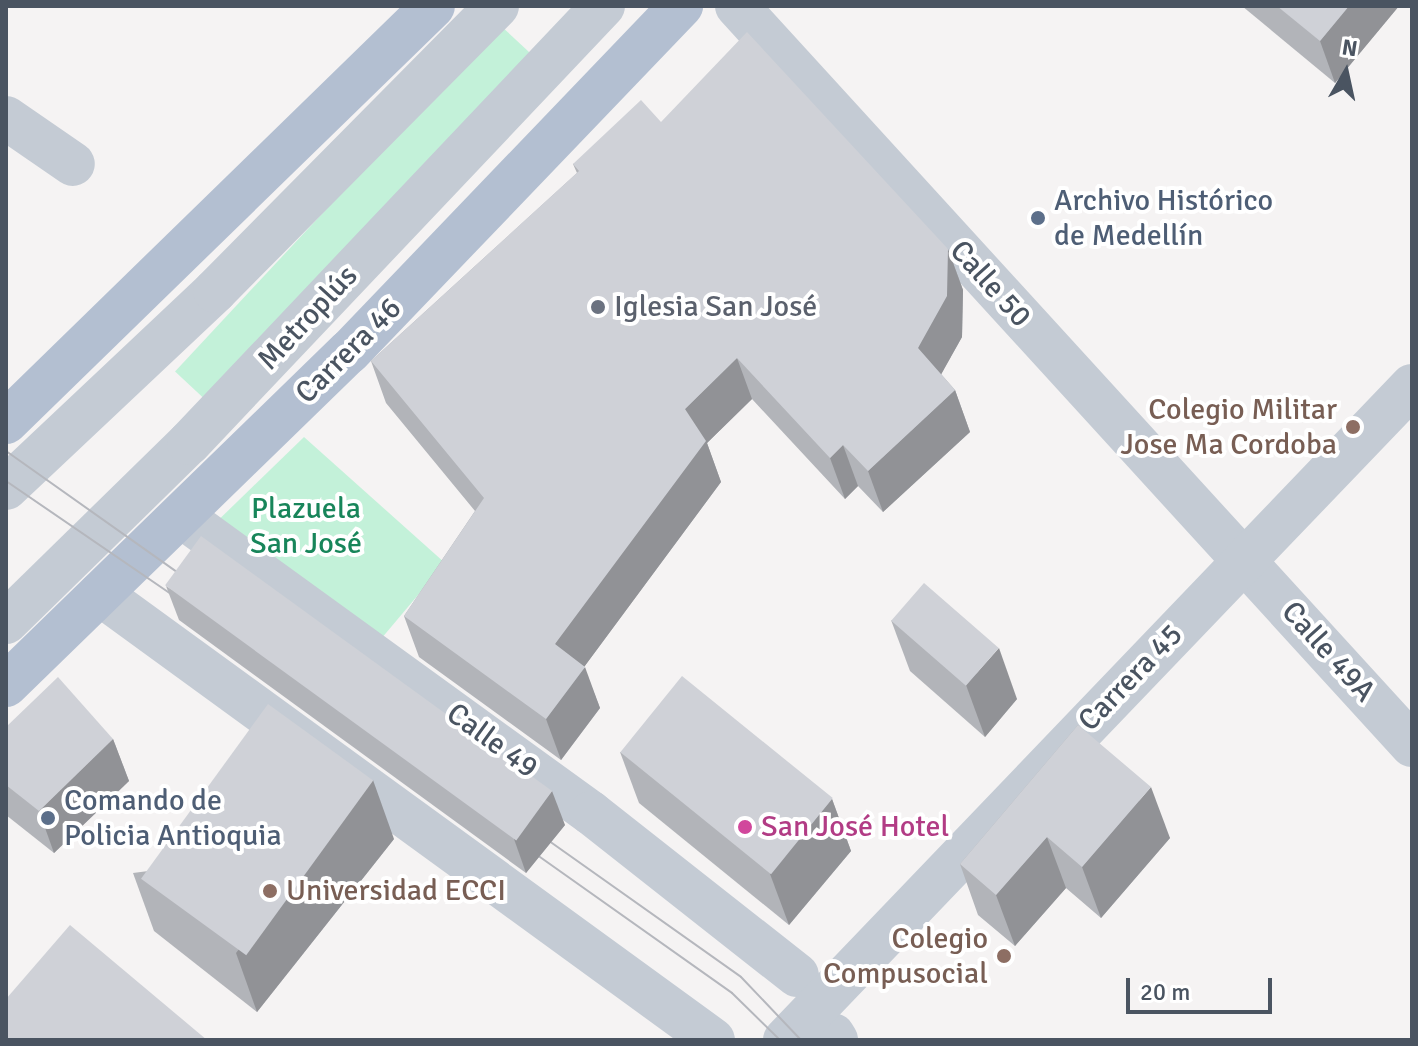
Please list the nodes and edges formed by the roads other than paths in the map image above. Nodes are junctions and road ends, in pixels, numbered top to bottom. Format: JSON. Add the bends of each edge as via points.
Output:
{"nodes":[{"id":1,"x":433,"y":6,"type":"edge"},
{"id":2,"x":497,"y":6,"type":"edge"},
{"id":3,"x":603,"y":6,"type":"edge"},
{"id":4,"x":681,"y":6,"type":"edge"},
{"id":5,"x":737,"y":6,"type":"edge"},
{"id":6,"x":6,"y":118,"type":"edge"},
{"id":7,"x":73,"y":164,"type":"dead end"},
{"id":8,"x":1412,"y":386,"type":"edge"},
{"id":9,"x":9,"y":413,"type":"edge"},
{"id":10,"x":6,"y":488,"type":"edge"},
{"id":11,"x":181,"y":516,"type":"junction"},
{"id":12,"x":1244,"y":561,"type":"junction"},
{"id":13,"x":100,"y":594,"type":"junction"},
{"id":14,"x":6,"y":622,"type":"edge"},
{"id":15,"x":6,"y":685,"type":"edge"},
{"id":16,"x":1412,"y":745,"type":"edge"},
{"id":17,"x":797,"y":975,"type":"dead end"},
{"id":18,"x":713,"y":1040,"type":"edge"},
{"id":19,"x":785,"y":1040,"type":"edge"}],
"edges":[{"from":1,"to":9,"type":"main road"},
{"from":2,"to":10,"type":"street","via":[[215,291]]},
{"from":3,"to":14,"type":"street","name":"Metroplús","via":[[189,443]]},
{"from":4,"to":11,"type":"main road","name":"Carrera 46"},
{"from":5,"to":12,"type":"street","name":"Calle 50"},
{"from":6,"to":7,"type":"street"},
{"from":8,"to":12,"type":"street","name":"Carrera 45"},
{"from":11,"to":13,"type":"main road","name":"Carrera 46"},
{"from":11,"to":17,"type":"street","name":"Calle 49","via":[[591,813]]},
{"from":12,"to":16,"type":"street","name":"Calle 49A"},
{"from":12,"to":19,"type":"street","name":"Carrera 45"},
{"from":13,"to":15,"type":"main road","name":"Carrera 46"},
{"from":13,"to":18,"type":"street"}]}
